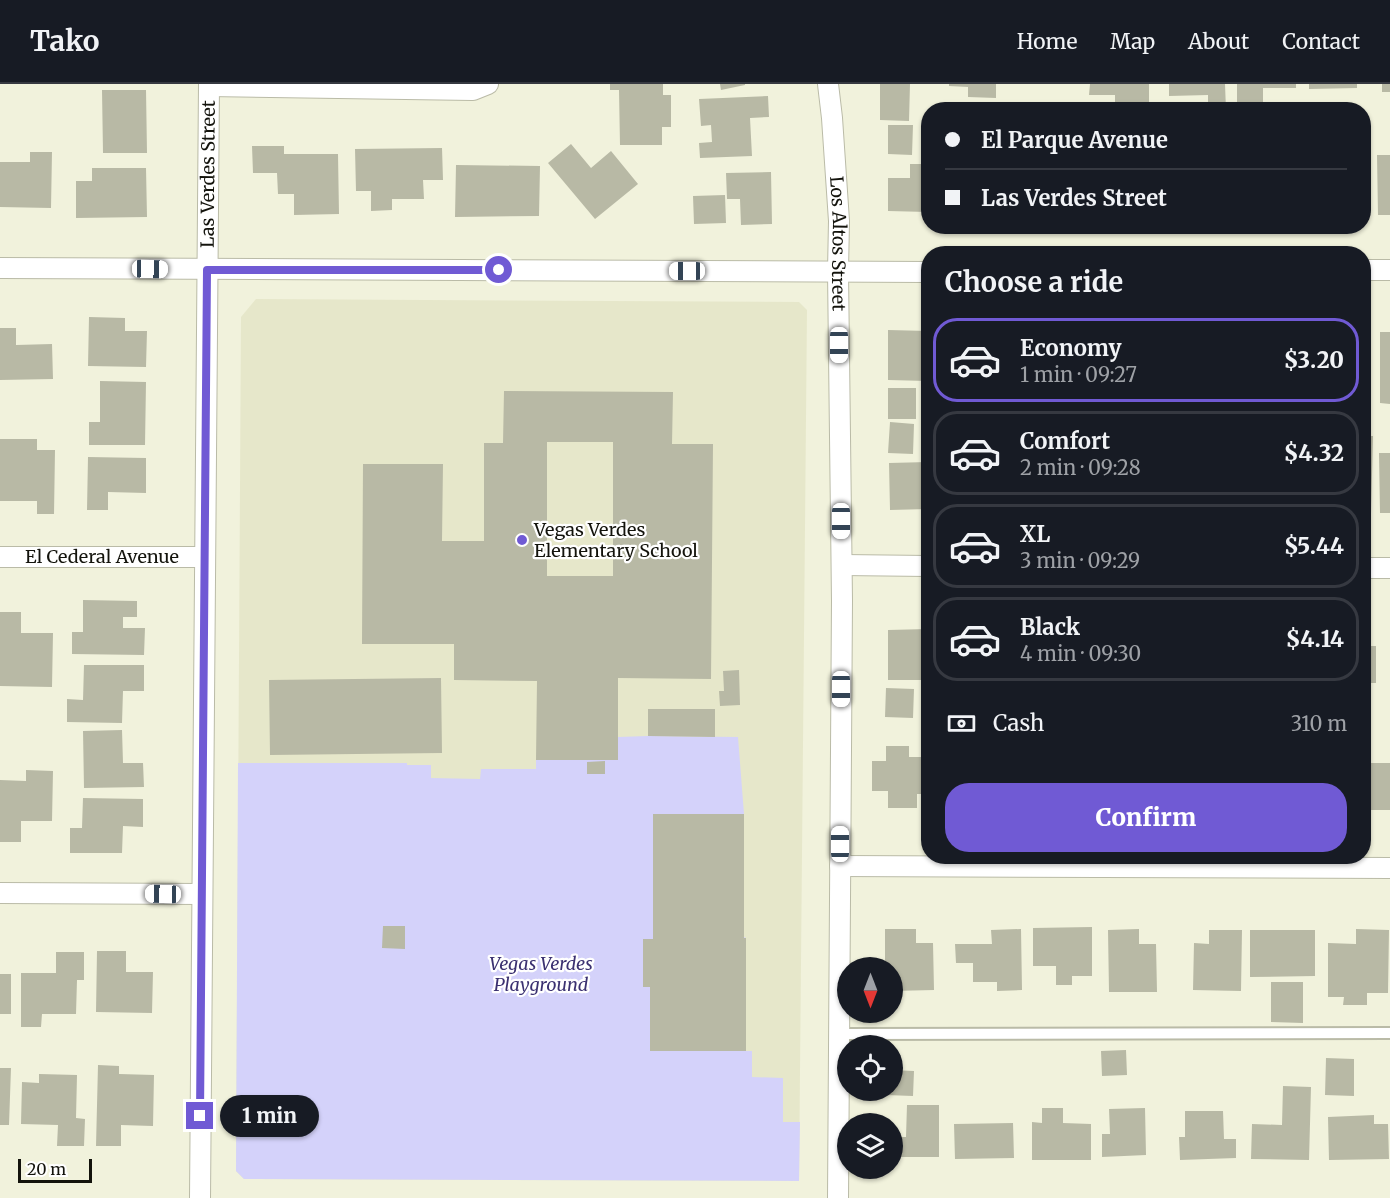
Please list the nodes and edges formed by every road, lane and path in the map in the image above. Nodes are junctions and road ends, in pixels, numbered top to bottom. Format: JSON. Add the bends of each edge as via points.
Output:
{"nodes":[{"id":1,"x":488,"y":84,"type":"edge"},
{"id":2,"x":828,"y":84,"type":"edge"},
{"id":3,"x":209,"y":85,"type":"edge"},
{"id":4,"x":0,"y":268,"type":"edge"},
{"id":5,"x":207,"y":270,"type":"junction"},
{"id":6,"x":1371,"y":270,"type":"edge"},
{"id":7,"x":1390,"y":270,"type":"edge"},
{"id":8,"x":838,"y":271,"type":"junction"},
{"id":9,"x":921,"y":272,"type":"edge"},
{"id":10,"x":0,"y":557,"type":"edge"},
{"id":11,"x":205,"y":557,"type":"junction"},
{"id":12,"x":842,"y":565,"type":"junction"},
{"id":13,"x":921,"y":566,"type":"edge"},
{"id":14,"x":1371,"y":568,"type":"edge"},
{"id":15,"x":1390,"y":568,"type":"edge"},
{"id":16,"x":840,"y":866,"type":"junction"},
{"id":17,"x":1390,"y":868,"type":"edge"},
{"id":18,"x":0,"y":893,"type":"edge"},
{"id":19,"x":202,"y":894,"type":"junction"},
{"id":20,"x":838,"y":1034,"type":"junction"},
{"id":21,"x":1390,"y":1034,"type":"edge"},
{"id":22,"x":200,"y":1198,"type":"edge"},
{"id":23,"x":838,"y":1198,"type":"edge"}],
"edges":[{"from":1,"to":3,"type":"street","via":[[473,90]]},
{"from":2,"to":8,"type":"street","name":"Los Altos Street","via":[[839,221]]},
{"from":3,"to":5,"type":"street","name":"Las Verdes Street"},
{"from":4,"to":5,"type":"street"},
{"from":5,"to":8,"type":"street"},
{"from":5,"to":11,"type":"street","name":"Las Verdes Street"},
{"from":6,"to":7,"type":"street"},
{"from":8,"to":9,"type":"street"},
{"from":8,"to":12,"type":"street","name":"Los Altos Street"},
{"from":10,"to":11,"type":"street","name":"El Cederal Avenue"},
{"from":11,"to":19,"type":"street","name":"Las Verdes Street"},
{"from":12,"to":13,"type":"street"},
{"from":12,"to":16,"type":"street","name":"Los Altos Street"},
{"from":14,"to":15,"type":"street"},
{"from":16,"to":17,"type":"street"},
{"from":16,"to":20,"type":"street","name":"Los Altos Street"},
{"from":18,"to":19,"type":"street"},
{"from":19,"to":22,"type":"street","name":"Las Verdes Street"},
{"from":20,"to":21,"type":"lane"},
{"from":20,"to":23,"type":"street","name":"Los Altos Street"}]}
